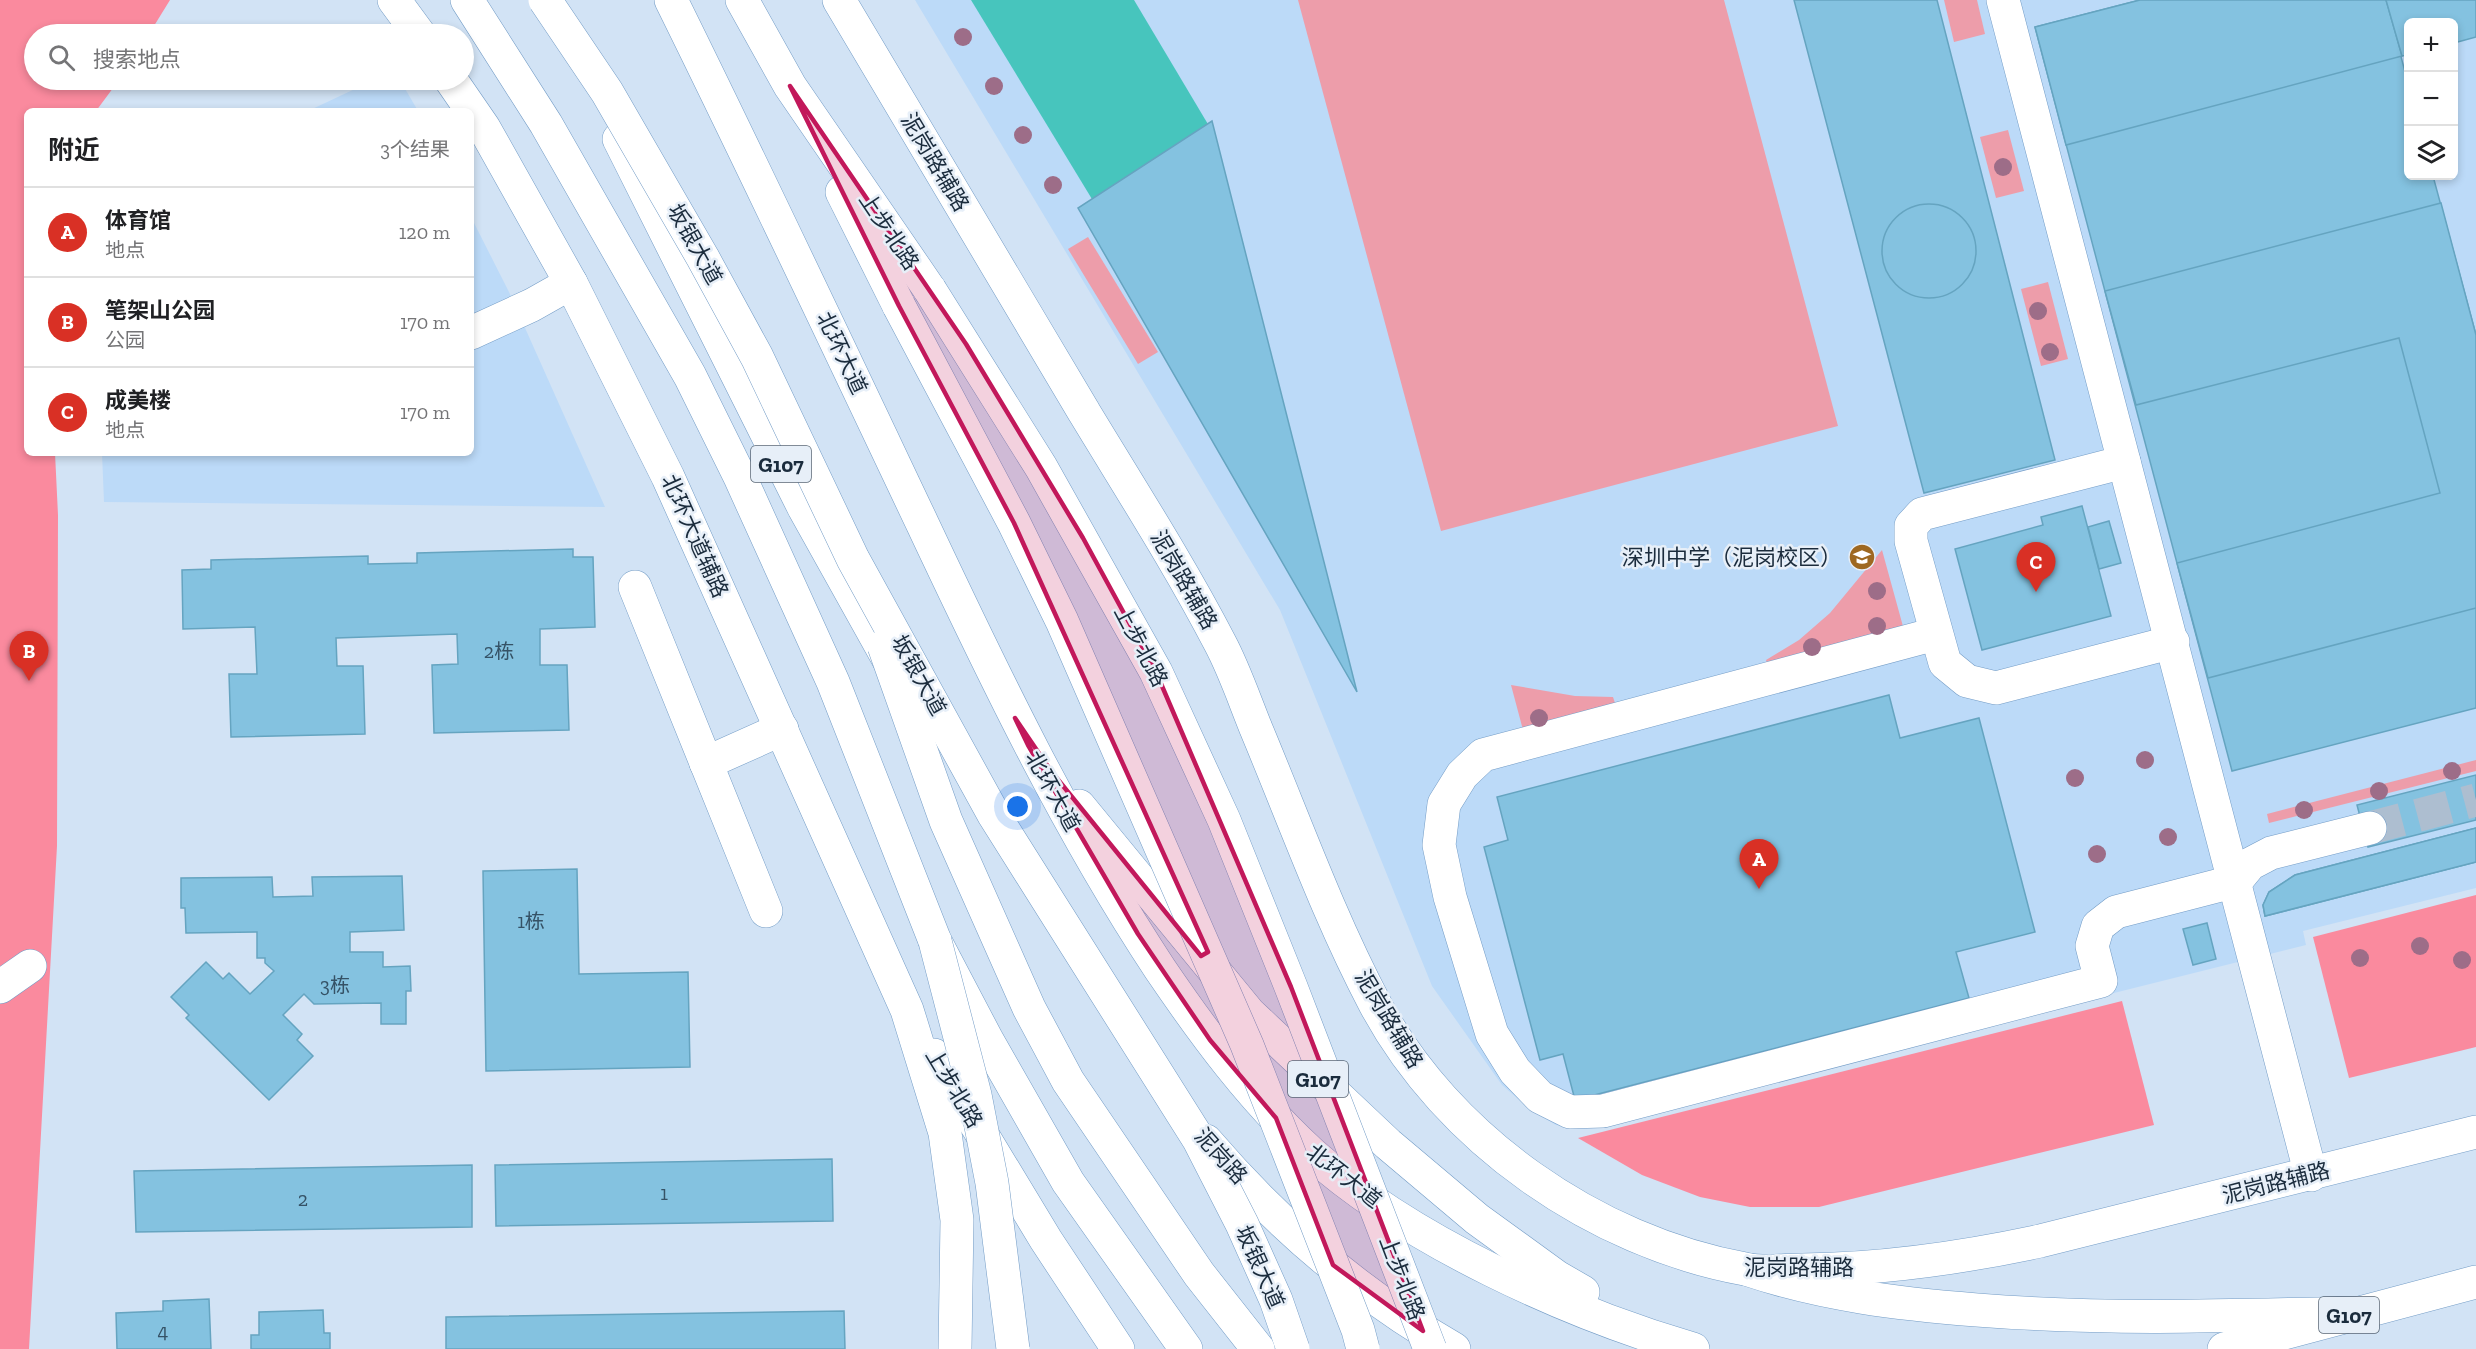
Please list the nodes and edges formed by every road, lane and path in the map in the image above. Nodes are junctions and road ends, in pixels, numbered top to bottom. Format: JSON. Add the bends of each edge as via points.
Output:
{"nodes":[{"id":1,"x":394,"y":0,"type":"edge"},
{"id":2,"x":467,"y":0,"type":"edge"},
{"id":3,"x":545,"y":0,"type":"edge"},
{"id":4,"x":552,"y":0,"type":"edge"},
{"id":5,"x":671,"y":0,"type":"edge"},
{"id":6,"x":742,"y":0,"type":"edge"},
{"id":7,"x":839,"y":0,"type":"edge"},
{"id":8,"x":2003,"y":0,"type":"edge"},
{"id":9,"x":412,"y":24,"type":"edge"},
{"id":10,"x":790,"y":86,"type":"junction"},
{"id":11,"x":458,"y":90,"type":"edge"},
{"id":12,"x":470,"y":108,"type":"edge"},
{"id":13,"x":474,"y":113,"type":"edge"},
{"id":14,"x":571,"y":282,"type":"junction"},
{"id":15,"x":474,"y":332,"type":"edge"},
{"id":16,"x":2124,"y":462,"type":"junction"},
{"id":17,"x":854,"y":559,"type":"junction"},
{"id":18,"x":635,"y":586,"type":"dead end"},
{"id":19,"x":1935,"y":634,"type":"junction"},
{"id":20,"x":2172,"y":642,"type":"junction"},
{"id":21,"x":1015,"y":718,"type":"junction"},
{"id":22,"x":782,"y":729,"type":"junction"},
{"id":23,"x":706,"y":764,"type":"junction"},
{"id":24,"x":2370,"y":828,"type":"tunnel mouth"},
{"id":25,"x":2235,"y":881,"type":"junction"},
{"id":26,"x":766,"y":911,"type":"dead end"},
{"id":27,"x":935,"y":941,"type":"junction"},
{"id":28,"x":30,"y":966,"type":"dead end"},
{"id":29,"x":0,"y":987,"type":"edge"},
{"id":30,"x":907,"y":1010,"type":"junction"},
{"id":31,"x":2476,"y":1132,"type":"edge"},
{"id":32,"x":2311,"y":1175,"type":"junction"},
{"id":33,"x":1749,"y":1270,"type":"junction"},
{"id":34,"x":2476,"y":1282,"type":"edge"},
{"id":35,"x":2355,"y":1313,"type":"junction"},
{"id":36,"x":955,"y":1349,"type":"edge"},
{"id":37,"x":1013,"y":1349,"type":"edge"},
{"id":38,"x":1118,"y":1349,"type":"edge"},
{"id":39,"x":1186,"y":1349,"type":"edge"},
{"id":40,"x":1258,"y":1349,"type":"edge"},
{"id":41,"x":1293,"y":1349,"type":"edge"},
{"id":42,"x":1363,"y":1349,"type":"edge"},
{"id":43,"x":1430,"y":1349,"type":"edge"},
{"id":44,"x":1454,"y":1349,"type":"edge"},
{"id":45,"x":1694,"y":1349,"type":"edge"},
{"id":46,"x":1701,"y":1349,"type":"edge"},
{"id":47,"x":2223,"y":1349,"type":"edge"}],
"edges":[{"from":1,"to":9,"type":"main road"},
{"from":2,"to":27,"type":"main road","via":[[546,124],[690,376],[833,682]]},
{"from":3,"to":17,"type":"main road","name":"坂银大道","bridge":true,"via":[[607,92],[703,258],[757,357]]},
{"from":4,"to":44,"type":"main road","name":"泥岗路","number":"G107","bridge":true,"via":[[804,508],[930,734],[1039,912],[1164,1091],[1232,1171],[1299,1236],[1363,1290]]},
{"from":5,"to":21,"type":"main road","name":"北环大道","number":"G107"},
{"from":6,"to":10,"type":"main road","name":"上步北路"},
{"from":7,"to":33,"type":"main road","name":"泥岗路辅路","via":[[1222,646],[1349,950],[1377,1007],[1410,1059],[1451,1107],[1494,1147],[1555,1192],[1599,1219],[1676,1252]]},
{"from":8,"to":16,"type":"main road"},
{"from":10,"to":42,"type":"main road","bridge":true,"via":[[898,306],[1062,621],[1247,1045]]},
{"from":10,"to":43,"type":"main road","name":"上步北路","bridge":true,"via":[[989,382],[1083,538],[1176,714],[1292,987]]},
{"from":11,"to":12,"type":"main road","name":"北环大道辅路"},
{"from":13,"to":14,"type":"main road","name":"北环大道辅路"},
{"from":14,"to":15,"type":"main road"},
{"from":14,"to":22,"type":"main road","name":"北环大道辅路","via":[[668,477]]},
{"from":16,"to":19,"type":"main road","via":[[1922,514],[1911,526],[1911,541]]},
{"from":16,"to":20,"type":"main road"},
{"from":17,"to":40,"type":"main road","bridge":true,"via":[[946,821],[1029,1008],[1068,1082],[1107,1141],[1199,1274]]},
{"from":17,"to":41,"type":"main road","name":"坂银大道","bridge":true,"via":[[994,815],[1199,1140],[1242,1224]]},
{"from":18,"to":23,"type":"main road"},
{"from":19,"to":20,"type":"main road","via":[[1944,663],[1967,681],[1996,688]]},
{"from":19,"to":25,"type":"main road","via":[[1483,755],[1462,775],[1444,804],[1438,845],[1450,897],[1492,1034],[1515,1071],[1540,1097],[1570,1112],[1603,1111],[2102,981],[2092,946],[2098,926],[2116,912]]},
{"from":20,"to":25,"type":"main road"},
{"from":21,"to":45,"type":"main road","name":"北环大道","number":"G107","via":[[1111,893],[1178,994],[1235,1072],[1315,1156],[1387,1209],[1472,1259],[1596,1316]]},
{"from":21,"to":46,"type":"main road","number":"G107","via":[[1050,771],[1249,1013],[1388,1144],[1477,1218],[1557,1277],[1609,1308]]},
{"from":22,"to":23,"type":"main road"},
{"from":22,"to":30,"type":"main road","name":"北环大道辅路"},
{"from":23,"to":26,"type":"main road"},
{"from":24,"to":25,"type":"main road","via":[[2271,853],[2250,864]]},
{"from":25,"to":32,"type":"main road"},
{"from":27,"to":37,"type":"main road","bridge":true,"via":[[975,1095],[992,1183]]},
{"from":27,"to":39,"type":"main road","bridge":true,"via":[[1068,1182]]},
{"from":28,"to":29,"type":"main road"},
{"from":30,"to":36,"type":"main road","via":[[945,1133],[957,1221]]},
{"from":30,"to":38,"type":"main road","name":"上步北路","via":[[1046,1240]]},
{"from":31,"to":32,"type":"main road","name":"泥岗路辅路"},
{"from":32,"to":33,"type":"main road","name":"泥岗路辅路","via":[[1977,1254],[1828,1270]]},
{"from":33,"to":35,"type":"main road","via":[[1828,1292],[1911,1305],[1987,1311],[2170,1318]]},
{"from":34,"to":35,"type":"main road","number":"G107"},
{"from":35,"to":47,"type":"main road","number":"G107"}]}
